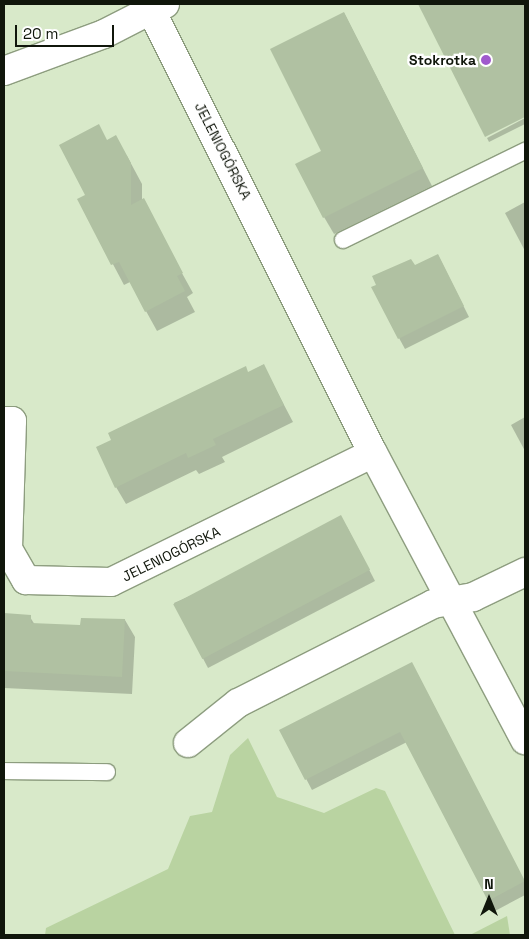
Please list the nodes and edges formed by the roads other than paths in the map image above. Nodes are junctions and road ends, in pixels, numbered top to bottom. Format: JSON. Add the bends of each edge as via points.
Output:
{"nodes":[{"id":1,"x":155,"y":6,"type":"edge"},
{"id":2,"x":4,"y":71,"type":"edge"},
{"id":3,"x":525,"y":151,"type":"edge"},
{"id":4,"x":343,"y":240,"type":"dead end"},
{"id":5,"x":8,"y":421,"type":"edge"},
{"id":6,"x":373,"y":453,"type":"junction"},
{"id":7,"x":525,"y":572,"type":"edge"},
{"id":8,"x":451,"y":600,"type":"junction"},
{"id":9,"x":525,"y":740,"type":"edge"},
{"id":10,"x":188,"y":743,"type":"dead end"},
{"id":11,"x":4,"y":771,"type":"edge"},
{"id":12,"x":106,"y":772,"type":"dead end"}],
"edges":[{"from":1,"to":2,"type":"street","via":[[104,34]]},
{"from":1,"to":6,"type":"street","name":"JELENIOGÓRSKA"},
{"from":3,"to":4,"type":"lane"},
{"from":5,"to":6,"type":"street","name":"JELENIOGÓRSKA","via":[[8,549],[26,580],[111,582]]},
{"from":6,"to":8,"type":"street","name":"JELENIOGÓRSKA"},
{"from":7,"to":8,"type":"street","via":[[473,597]]},
{"from":8,"to":9,"type":"street","name":"JELENIOGÓRSKA"},
{"from":8,"to":10,"type":"street","via":[[433,604],[238,703]]},
{"from":11,"to":12,"type":"lane"}]}
